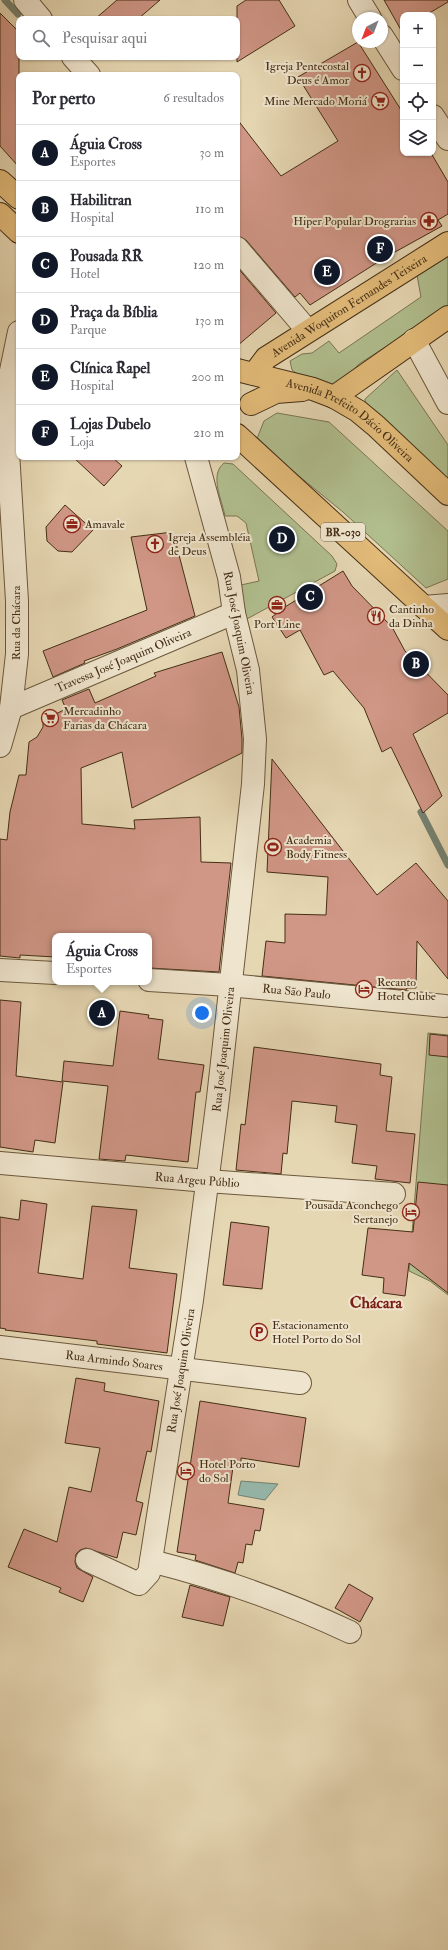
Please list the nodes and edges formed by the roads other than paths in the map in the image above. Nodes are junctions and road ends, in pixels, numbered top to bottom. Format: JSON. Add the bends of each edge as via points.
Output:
{"nodes":[{"id":1,"x":25,"y":0,"type":"edge"},
{"id":2,"x":358,"y":0,"type":"edge"},
{"id":3,"x":366,"y":12,"type":"edge"},
{"id":4,"x":38,"y":16,"type":"edge"},
{"id":5,"x":388,"y":45,"type":"edge"},
{"id":6,"x":76,"y":60,"type":"edge"},
{"id":7,"x":400,"y":64,"type":"edge"},
{"id":8,"x":86,"y":72,"type":"edge"},
{"id":9,"x":436,"y":120,"type":"edge"},
{"id":10,"x":448,"y":139,"type":"edge"},
{"id":11,"x":0,"y":181,"type":"edge"},
{"id":12,"x":16,"y":195,"type":"edge"},
{"id":13,"x":0,"y":214,"type":"edge"},
{"id":14,"x":16,"y":229,"type":"edge"},
{"id":15,"x":448,"y":242,"type":"edge"},
{"id":16,"x":240,"y":252,"type":"edge"},
{"id":17,"x":448,"y":317,"type":"edge"},
{"id":18,"x":308,"y":331,"type":"junction"},
{"id":19,"x":414,"y":340,"type":"junction"},
{"id":20,"x":16,"y":346,"type":"edge"},
{"id":21,"x":246,"y":372,"type":"edge"},
{"id":22,"x":313,"y":389,"type":"junction"},
{"id":23,"x":334,"y":397,"type":"junction"},
{"id":24,"x":448,"y":403,"type":"edge"},
{"id":25,"x":251,"y":404,"type":"junction"},
{"id":26,"x":240,"y":424,"type":"edge"},
{"id":27,"x":13,"y":434,"type":"edge"},
{"id":28,"x":240,"y":438,"type":"edge"},
{"id":29,"x":197,"y":460,"type":"edge"},
{"id":30,"x":448,"y":494,"type":"edge"},
{"id":31,"x":448,"y":605,"type":"edge"},
{"id":32,"x":424,"y":607,"type":"junction"},
{"id":33,"x":234,"y":613,"type":"junction"},
{"id":34,"x":448,"y":629,"type":"edge"},
{"id":35,"x":11,"y":708,"type":"junction"},
{"id":36,"x":0,"y":746,"type":"edge"},
{"id":37,"x":0,"y":970,"type":"edge"},
{"id":38,"x":52,"y":973,"type":"edge"},
{"id":39,"x":152,"y":980,"type":"edge"},
{"id":40,"x":229,"y":985,"type":"junction"},
{"id":41,"x":445,"y":1006,"type":"dead end"},
{"id":42,"x":0,"y":1162,"type":"edge"},
{"id":43,"x":207,"y":1180,"type":"junction"},
{"id":44,"x":394,"y":1194,"type":"dead end"},
{"id":45,"x":0,"y":1347,"type":"edge"},
{"id":46,"x":180,"y":1369,"type":"junction"},
{"id":47,"x":300,"y":1383,"type":"dead end"},
{"id":48,"x":87,"y":1560,"type":"dead end"},
{"id":49,"x":151,"y":1561,"type":"junction"},
{"id":50,"x":350,"y":1632,"type":"dead end"}],
"edges":[{"from":1,"to":4,"type":"street"},
{"from":2,"to":3,"type":"street"},
{"from":5,"to":7,"type":"street"},
{"from":6,"to":8,"type":"street"},
{"from":9,"to":10,"type":"street"},
{"from":11,"to":12,"type":"main road"},
{"from":13,"to":14,"type":"main road"},
{"from":15,"to":18,"type":"main road","name":"Avenida Woquiton Fernandes Teixeira"},
{"from":16,"to":18,"type":"street"},
{"from":17,"to":19,"type":"main road"},
{"from":18,"to":21,"type":"main road","name":"Avenida Woquiton Fernandes Teixeira"},
{"from":19,"to":23,"type":"main road"},
{"from":19,"to":24,"type":"street"},
{"from":20,"to":27,"type":"street","name":"Rua da Chácara","via":[[8,385]]},
{"from":21,"to":22,"type":"main road","name":"Avenida Prefeito Dácio Oliveira"},
{"from":21,"to":25,"type":"main road"},
{"from":22,"to":23,"type":"main road","name":"Avenida Prefeito Dácio Oliveira"},
{"from":22,"to":25,"type":"main road","via":[[276,392]]},
{"from":23,"to":30,"type":"main road","name":"Avenida Prefeito Dácio Oliveira","via":[[358,411],[376,426]]},
{"from":25,"to":26,"type":"main road"},
{"from":27,"to":35,"type":"street","name":"Rua da Chácara","via":[[17,654]]},
{"from":28,"to":32,"type":"main road","number":"BR-030"},
{"from":29,"to":33,"type":"street","name":"Rua José Joaquim Oliveira","via":[[229,577]]},
{"from":31,"to":32,"type":"street"},
{"from":32,"to":34,"type":"main road","number":"BR-030"},
{"from":33,"to":35,"type":"street","name":"Travessa José Joaquim Oliveira"},
{"from":33,"to":40,"type":"street","name":"Rua José Joaquim Oliveira","via":[[248,670],[255,738],[253,784]]},
{"from":35,"to":36,"type":"street","name":"Rua da Chácara"},
{"from":37,"to":38,"type":"street"},
{"from":39,"to":40,"type":"street","name":"Rua São Paulo"},
{"from":40,"to":41,"type":"street","name":"Rua São Paulo"},
{"from":40,"to":43,"type":"street","name":"Rua José Joaquim Oliveira"},
{"from":42,"to":43,"type":"street","name":"Rua Argeu Públio"},
{"from":43,"to":44,"type":"street","name":"Rua Argeu Públio"},
{"from":43,"to":46,"type":"street","name":"Rua José Joaquim Oliveira","via":[[192,1300]]},
{"from":45,"to":46,"type":"street","name":"Rua Armindo Soares"},
{"from":46,"to":47,"type":"street","name":"Rua Armindo Soares"},
{"from":46,"to":49,"type":"street","name":"Rua José Joaquim Oliveira"},
{"from":48,"to":49,"type":"street","name":"Rua José Joaquim Oliveira","via":[[139,1584],[149,1573]]},
{"from":49,"to":50,"type":"street","via":[[201,1574],[314,1615]]}]}
